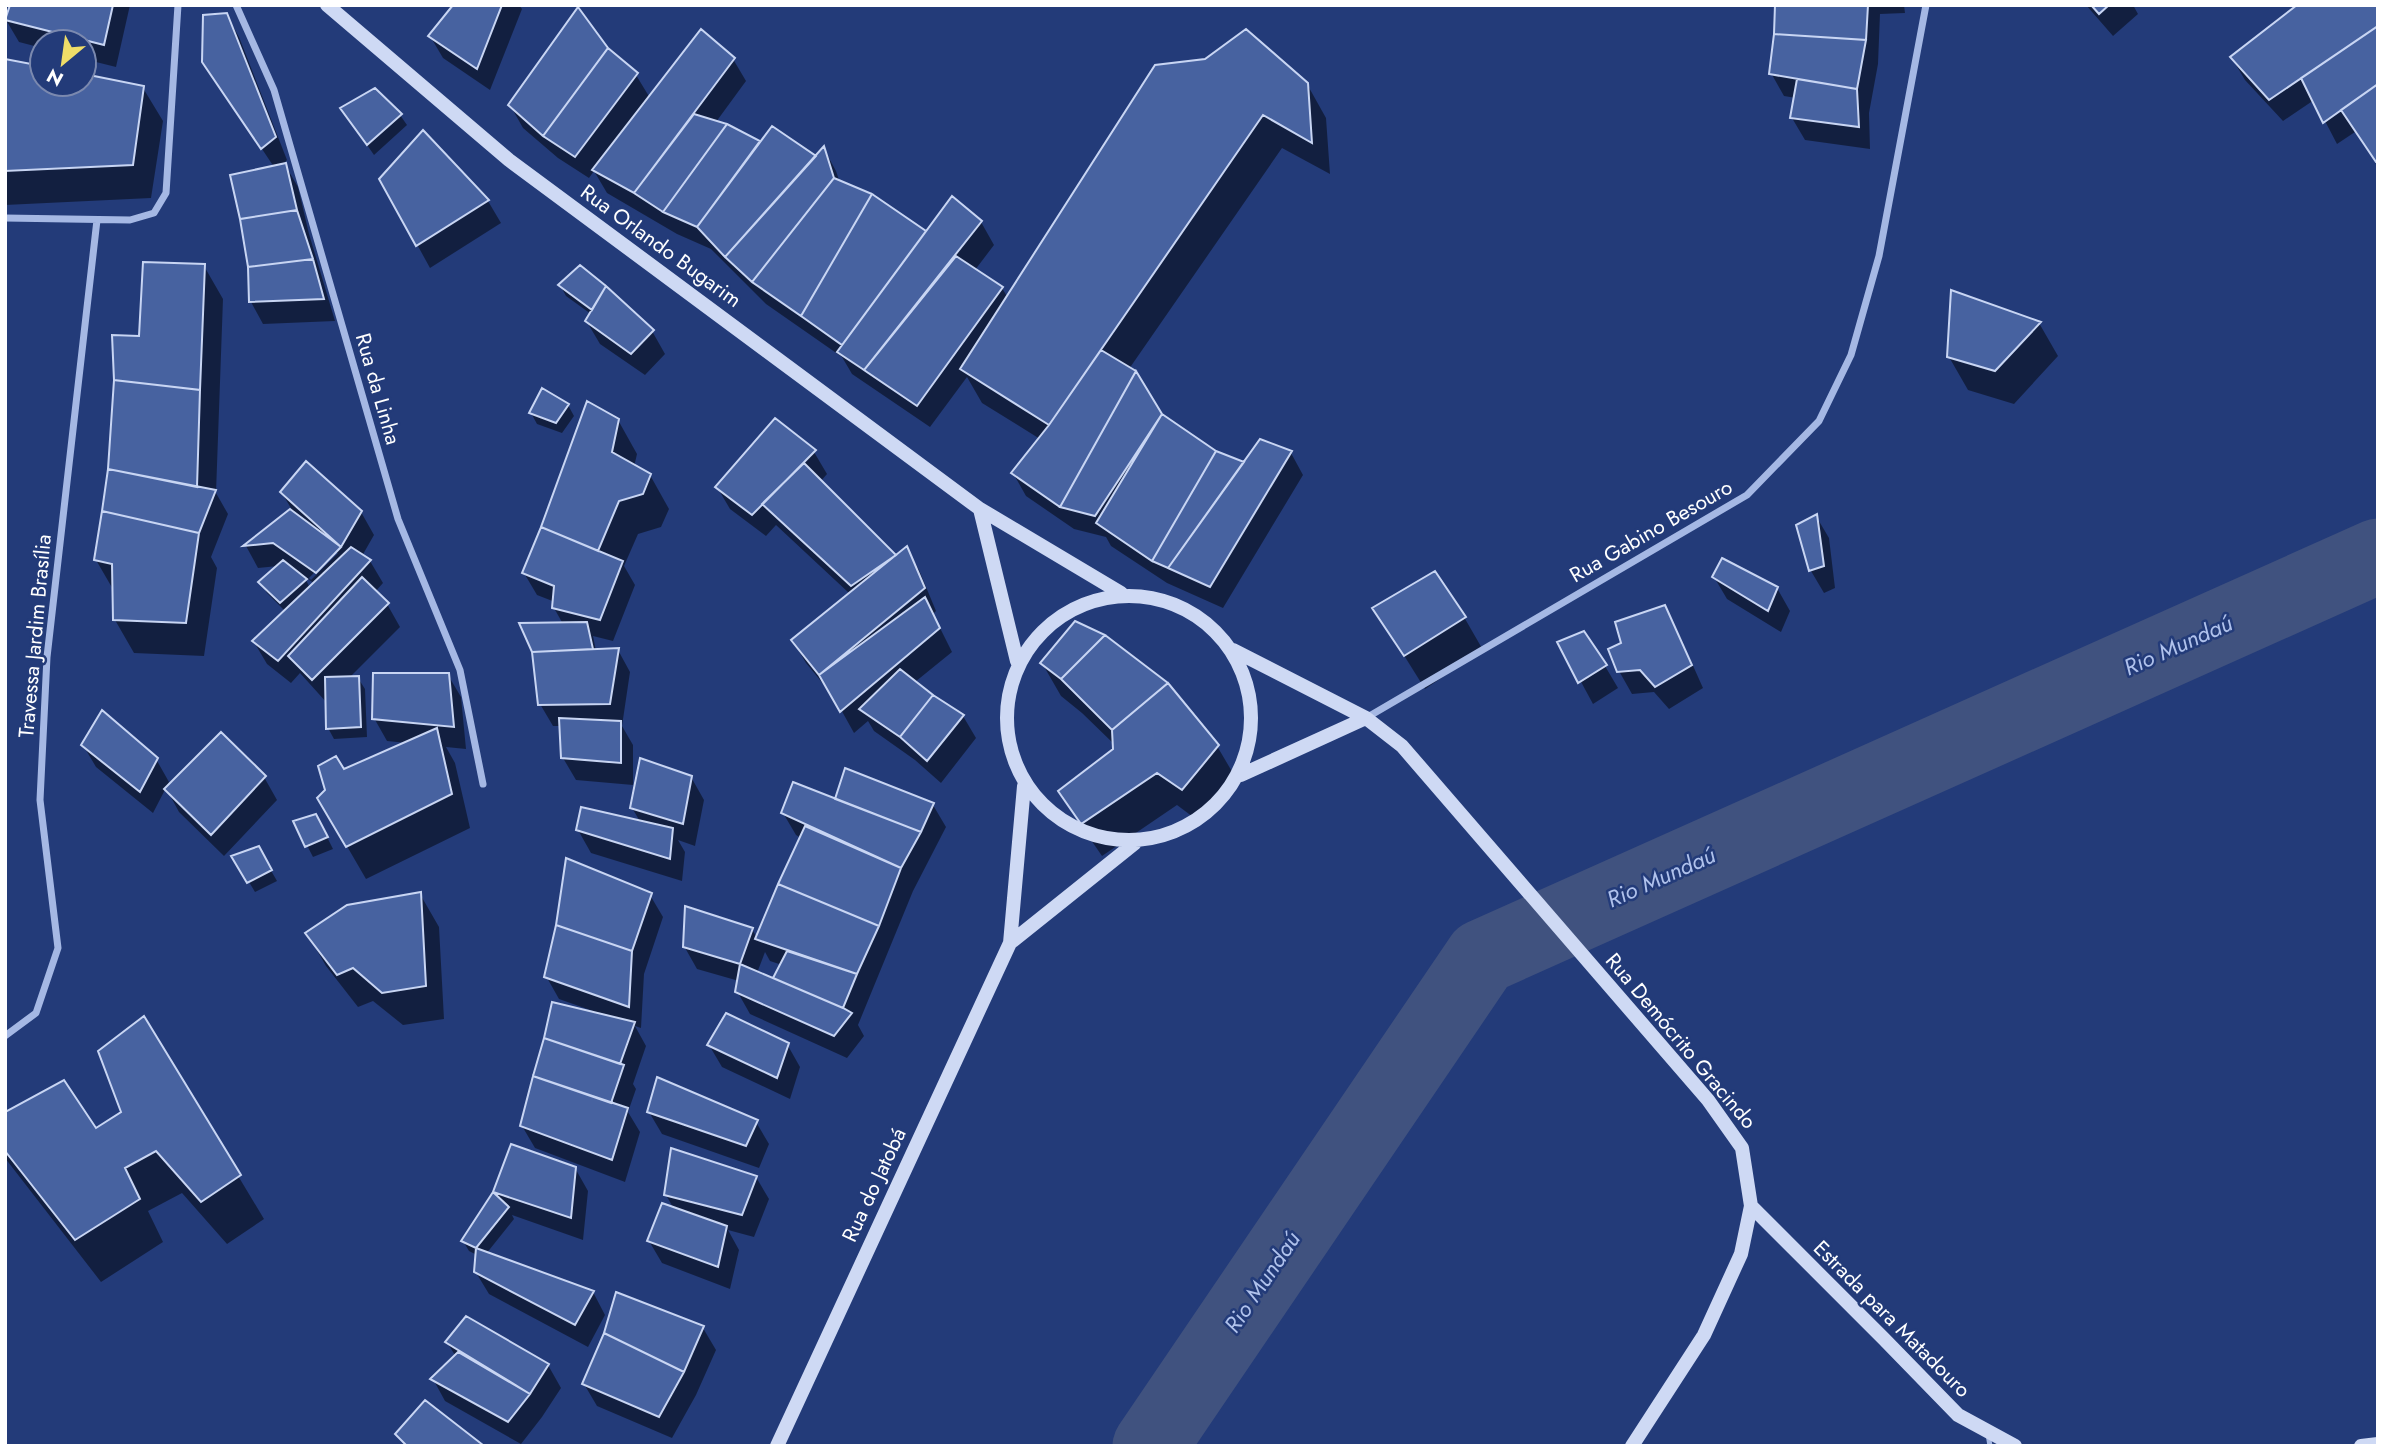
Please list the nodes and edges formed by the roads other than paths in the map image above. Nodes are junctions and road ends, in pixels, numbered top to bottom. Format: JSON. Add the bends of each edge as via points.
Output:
{"nodes":[{"id":1,"x":178,"y":5,"type":"edge"},
{"id":2,"x":236,"y":5,"type":"edge"},
{"id":3,"x":1926,"y":5,"type":"edge"},
{"id":4,"x":333,"y":8,"type":"edge"},
{"id":5,"x":5,"y":218,"type":"edge"},
{"id":6,"x":97,"y":220,"type":"junction"},
{"id":7,"x":980,"y":509,"type":"junction"},
{"id":8,"x":1121,"y":593,"type":"junction"},
{"id":9,"x":1234,"y":650,"type":"junction"},
{"id":10,"x":1017,"y":661,"type":"junction"},
{"id":11,"x":1366,"y":718,"type":"junction"},
{"id":12,"x":1241,"y":775,"type":"junction"},
{"id":13,"x":484,"y":784,"type":"dead end"},
{"id":14,"x":1024,"y":786,"type":"junction"},
{"id":15,"x":1136,"y":842,"type":"junction"},
{"id":16,"x":1010,"y":943,"type":"junction"},
{"id":17,"x":5,"y":1036,"type":"edge"},
{"id":18,"x":1751,"y":1206,"type":"junction"},
{"id":19,"x":1988,"y":1438,"type":"edge"},
{"id":20,"x":2378,"y":1444,"type":"edge"},
{"id":21,"x":777,"y":1446,"type":"edge"},
{"id":22,"x":1632,"y":1446,"type":"edge"},
{"id":23,"x":2015,"y":1446,"type":"edge"},
{"id":24,"x":2361,"y":1446,"type":"edge"}],
"edges":[{"from":1,"to":6,"type":"street","via":[[166,193],[154,213],[130,220]]},
{"from":2,"to":13,"type":"street","name":"Rua da Linha","via":[[274,90],[398,519],[460,670]]},
{"from":3,"to":11,"type":"street","name":"Rua Gabino Besouro","via":[[1879,256],[1851,355],[1818,421],[1747,495]]},
{"from":4,"to":7,"type":"main road","name":"Rua Orlando Bugarim","via":[[509,160]]},
{"from":5,"to":6,"type":"street"},
{"from":6,"to":17,"type":"street","name":"Travessa Jardim Brasília","via":[[47,657],[40,800],[58,948],[36,1013]]},
{"from":7,"to":8,"type":"main road","name":"Rua Orlando Bugarim"},
{"from":7,"to":10,"type":"main road"},
{"from":8,"to":9,"type":"main road","via":[[1185,607]]},
{"from":8,"to":10,"type":"main road","via":[[1060,613]]},
{"from":9,"to":11,"type":"main road","name":"Rua Demócrito Gracindo"},
{"from":9,"to":12,"type":"main road","via":[[1254,712]]},
{"from":10,"to":14,"type":"main road","via":[[1003,724]]},
{"from":11,"to":12,"type":"main road"},
{"from":11,"to":18,"type":"main road","name":"Rua Demócrito Gracindo","via":[[1402,746],[1708,1100],[1742,1148]]},
{"from":12,"to":15,"type":"main road","via":[[1198,822]]},
{"from":14,"to":15,"type":"main road","via":[[1073,829]]},
{"from":14,"to":16,"type":"main road","name":"Rua do Jatobá"},
{"from":15,"to":16,"type":"main road","name":"Rua do Jatobá"},
{"from":16,"to":21,"type":"main road","name":"Rua do Jatobá"},
{"from":18,"to":19,"type":"main road","name":"Estrada para Matadouro","via":[[1958,1416]]},
{"from":18,"to":22,"type":"main road","name":"Rua Demócrito Gracindo","via":[[1741,1254],[1704,1335]]},
{"from":19,"to":23,"type":"main road","name":"Estrada para Matadouro"},
{"from":20,"to":24,"type":"main road"}]}
